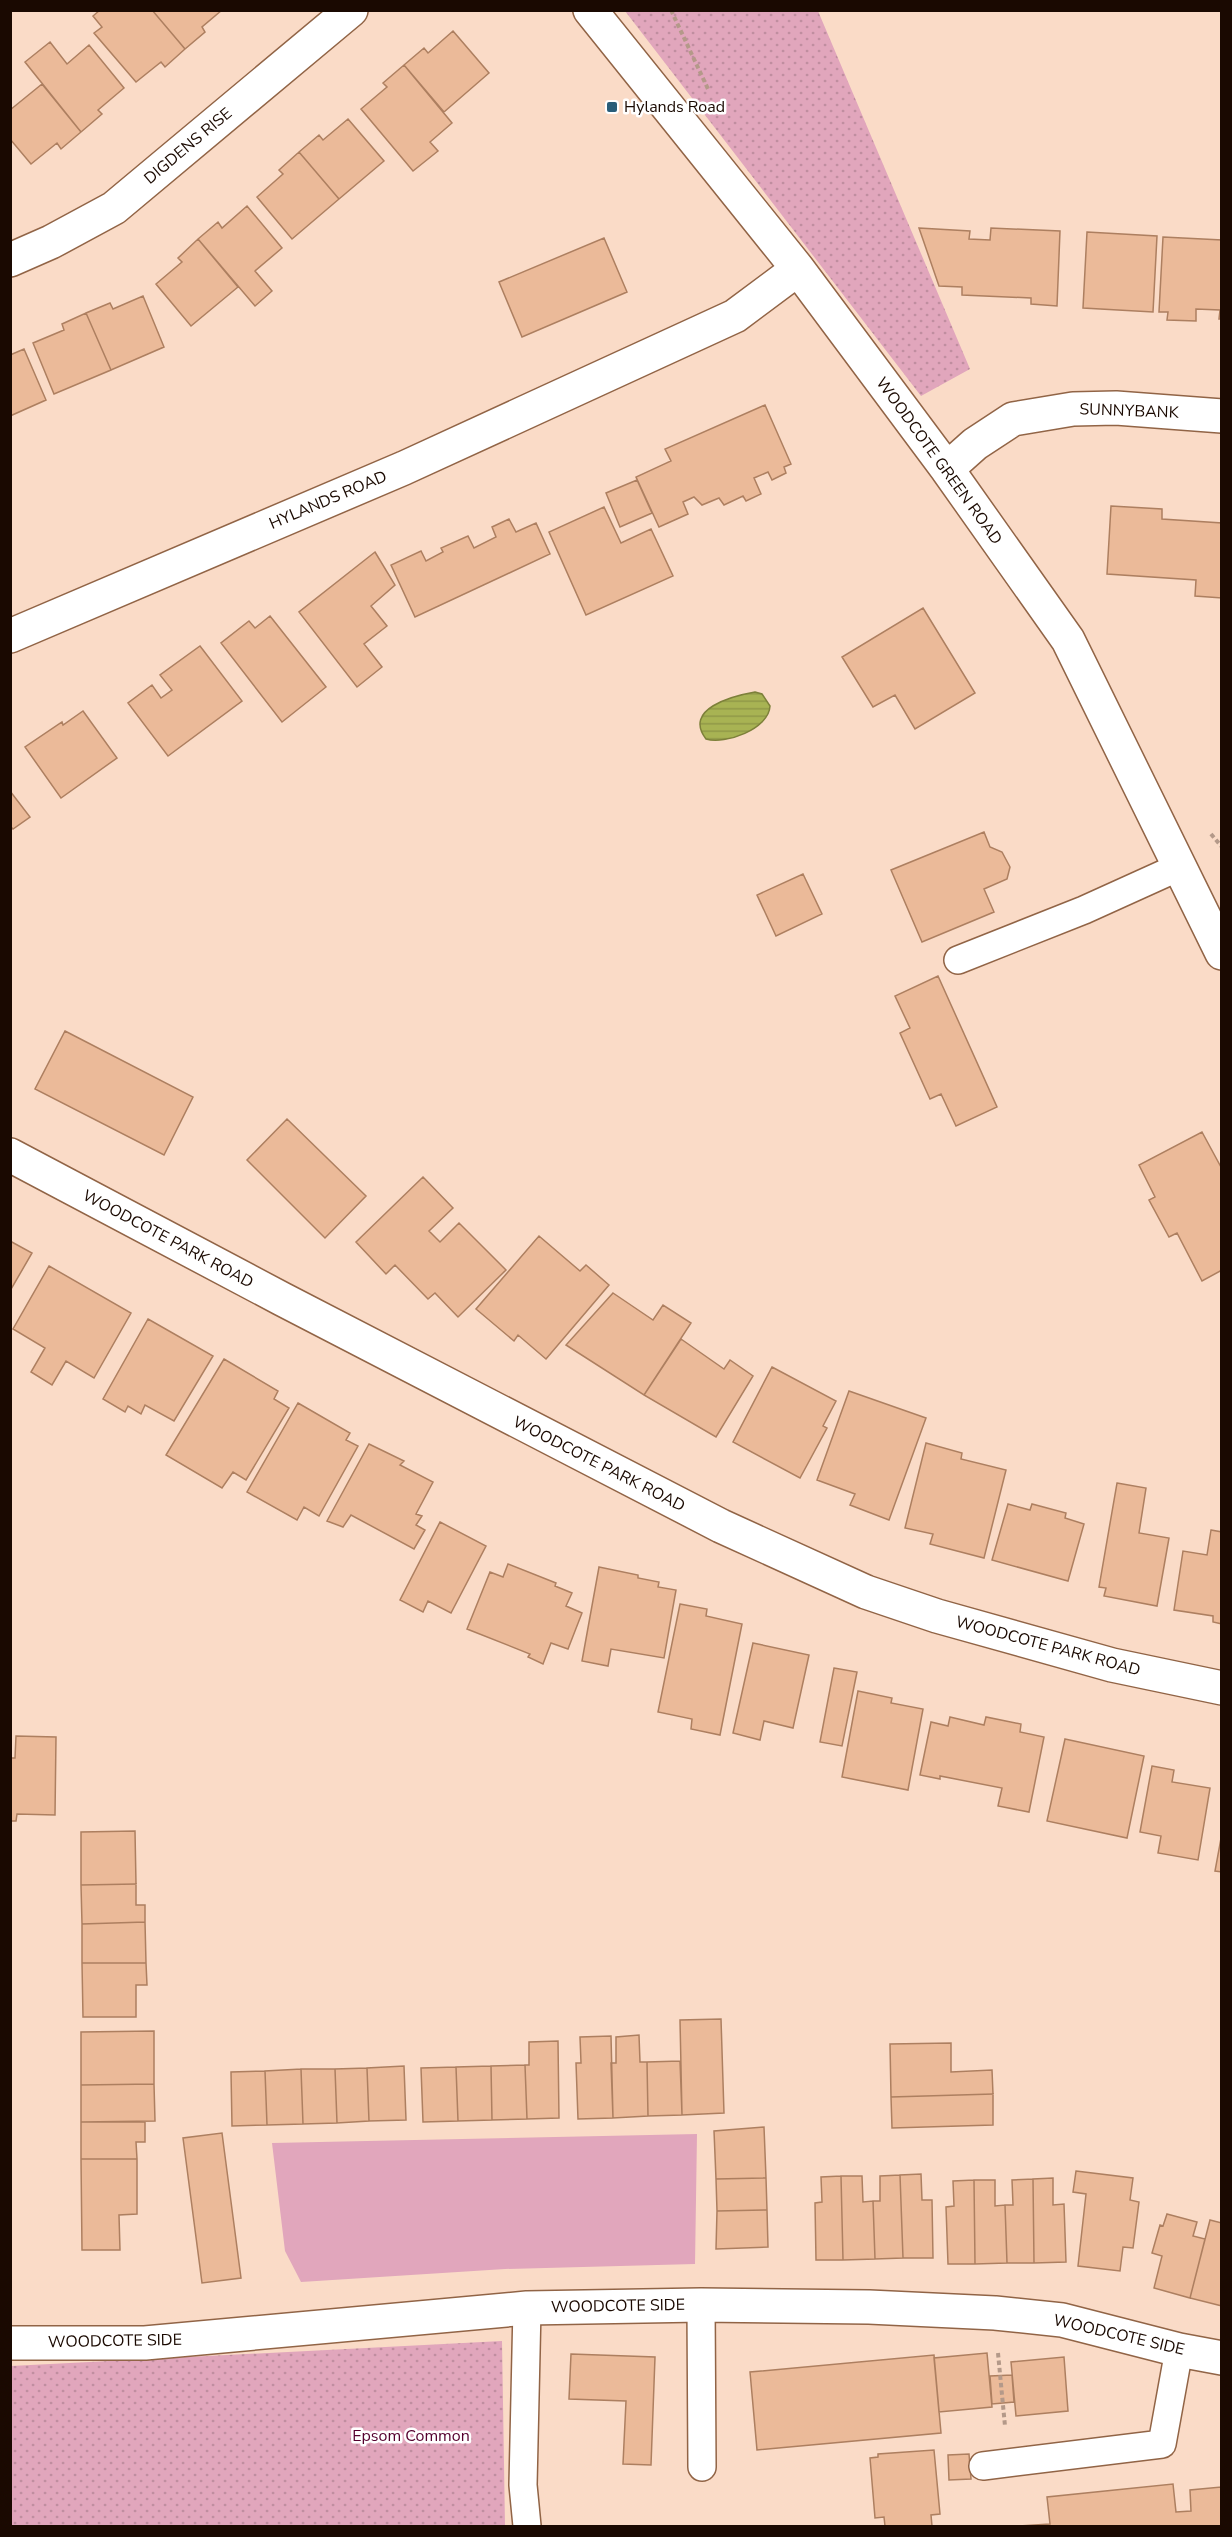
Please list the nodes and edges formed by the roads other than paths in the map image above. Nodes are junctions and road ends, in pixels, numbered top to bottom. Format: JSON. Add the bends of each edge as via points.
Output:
{"nodes":[{"id":1,"x":351,"y":10,"type":"edge"},
{"id":2,"x":590,"y":10,"type":"edge"},
{"id":3,"x":10,"y":260,"type":"edge"},
{"id":4,"x":798,"y":269,"type":"junction"},
{"id":5,"x":1221,"y":416,"type":"edge"},
{"id":6,"x":947,"y":469,"type":"junction"},
{"id":7,"x":10,"y":636,"type":"edge"},
{"id":8,"x":1179,"y":867,"type":"junction"},
{"id":9,"x":1221,"y":953,"type":"edge"},
{"id":10,"x":958,"y":960,"type":"dead end"},
{"id":11,"x":10,"y":1155,"type":"edge"},
{"id":12,"x":1221,"y":1688,"type":"edge"},
{"id":13,"x":701,"y":2305,"type":"junction"},
{"id":14,"x":526,"y":2308,"type":"junction"},
{"id":15,"x":10,"y":2343,"type":"edge"},
{"id":16,"x":1179,"y":2350,"type":"junction"},
{"id":17,"x":1221,"y":2358,"type":"edge"},
{"id":18,"x":995,"y":2465,"type":"road end"},
{"id":19,"x":702,"y":2468,"type":"dead end"},
{"id":20,"x":527,"y":2526,"type":"edge"}],
"edges":[{"from":1,"to":3,"type":"street","name":"DIGDENS RISE","via":[[114,208]]},
{"from":2,"to":4,"type":"street","name":"WOODCOTE GREEN ROAD"},
{"from":4,"to":6,"type":"street","name":"WOODCOTE GREEN ROAD"},
{"from":4,"to":7,"type":"street","name":"HYLANDS ROAD","via":[[735,316],[404,468]]},
{"from":5,"to":6,"type":"street","name":"SUNNYBANK","via":[[1116,408],[1073,409],[1013,419],[975,444]]},
{"from":6,"to":8,"type":"street","name":"WOODCOTE GREEN ROAD","via":[[1068,640]]},
{"from":8,"to":9,"type":"street","name":"WOODCOTE GREEN ROAD"},
{"from":8,"to":10,"type":"lane"},
{"from":11,"to":12,"type":"street","name":"WOODCOTE PARK ROAD","via":[[680,1505],[866,1592],[1112,1665]]},
{"from":13,"to":14,"type":"street","name":"WOODCOTE SIDE"},
{"from":13,"to":16,"type":"street","name":"WOODCOTE SIDE","via":[[996,2313],[1062,2320]]},
{"from":13,"to":19,"type":"lane"},
{"from":14,"to":15,"type":"street","name":"WOODCOTE SIDE","via":[[145,2343]]},
{"from":14,"to":20,"type":"lane","via":[[523,2485]]},
{"from":16,"to":17,"type":"street","name":"WOODCOTE SIDE"},
{"from":16,"to":18,"type":"lane","via":[[1162,2444]]}]}
